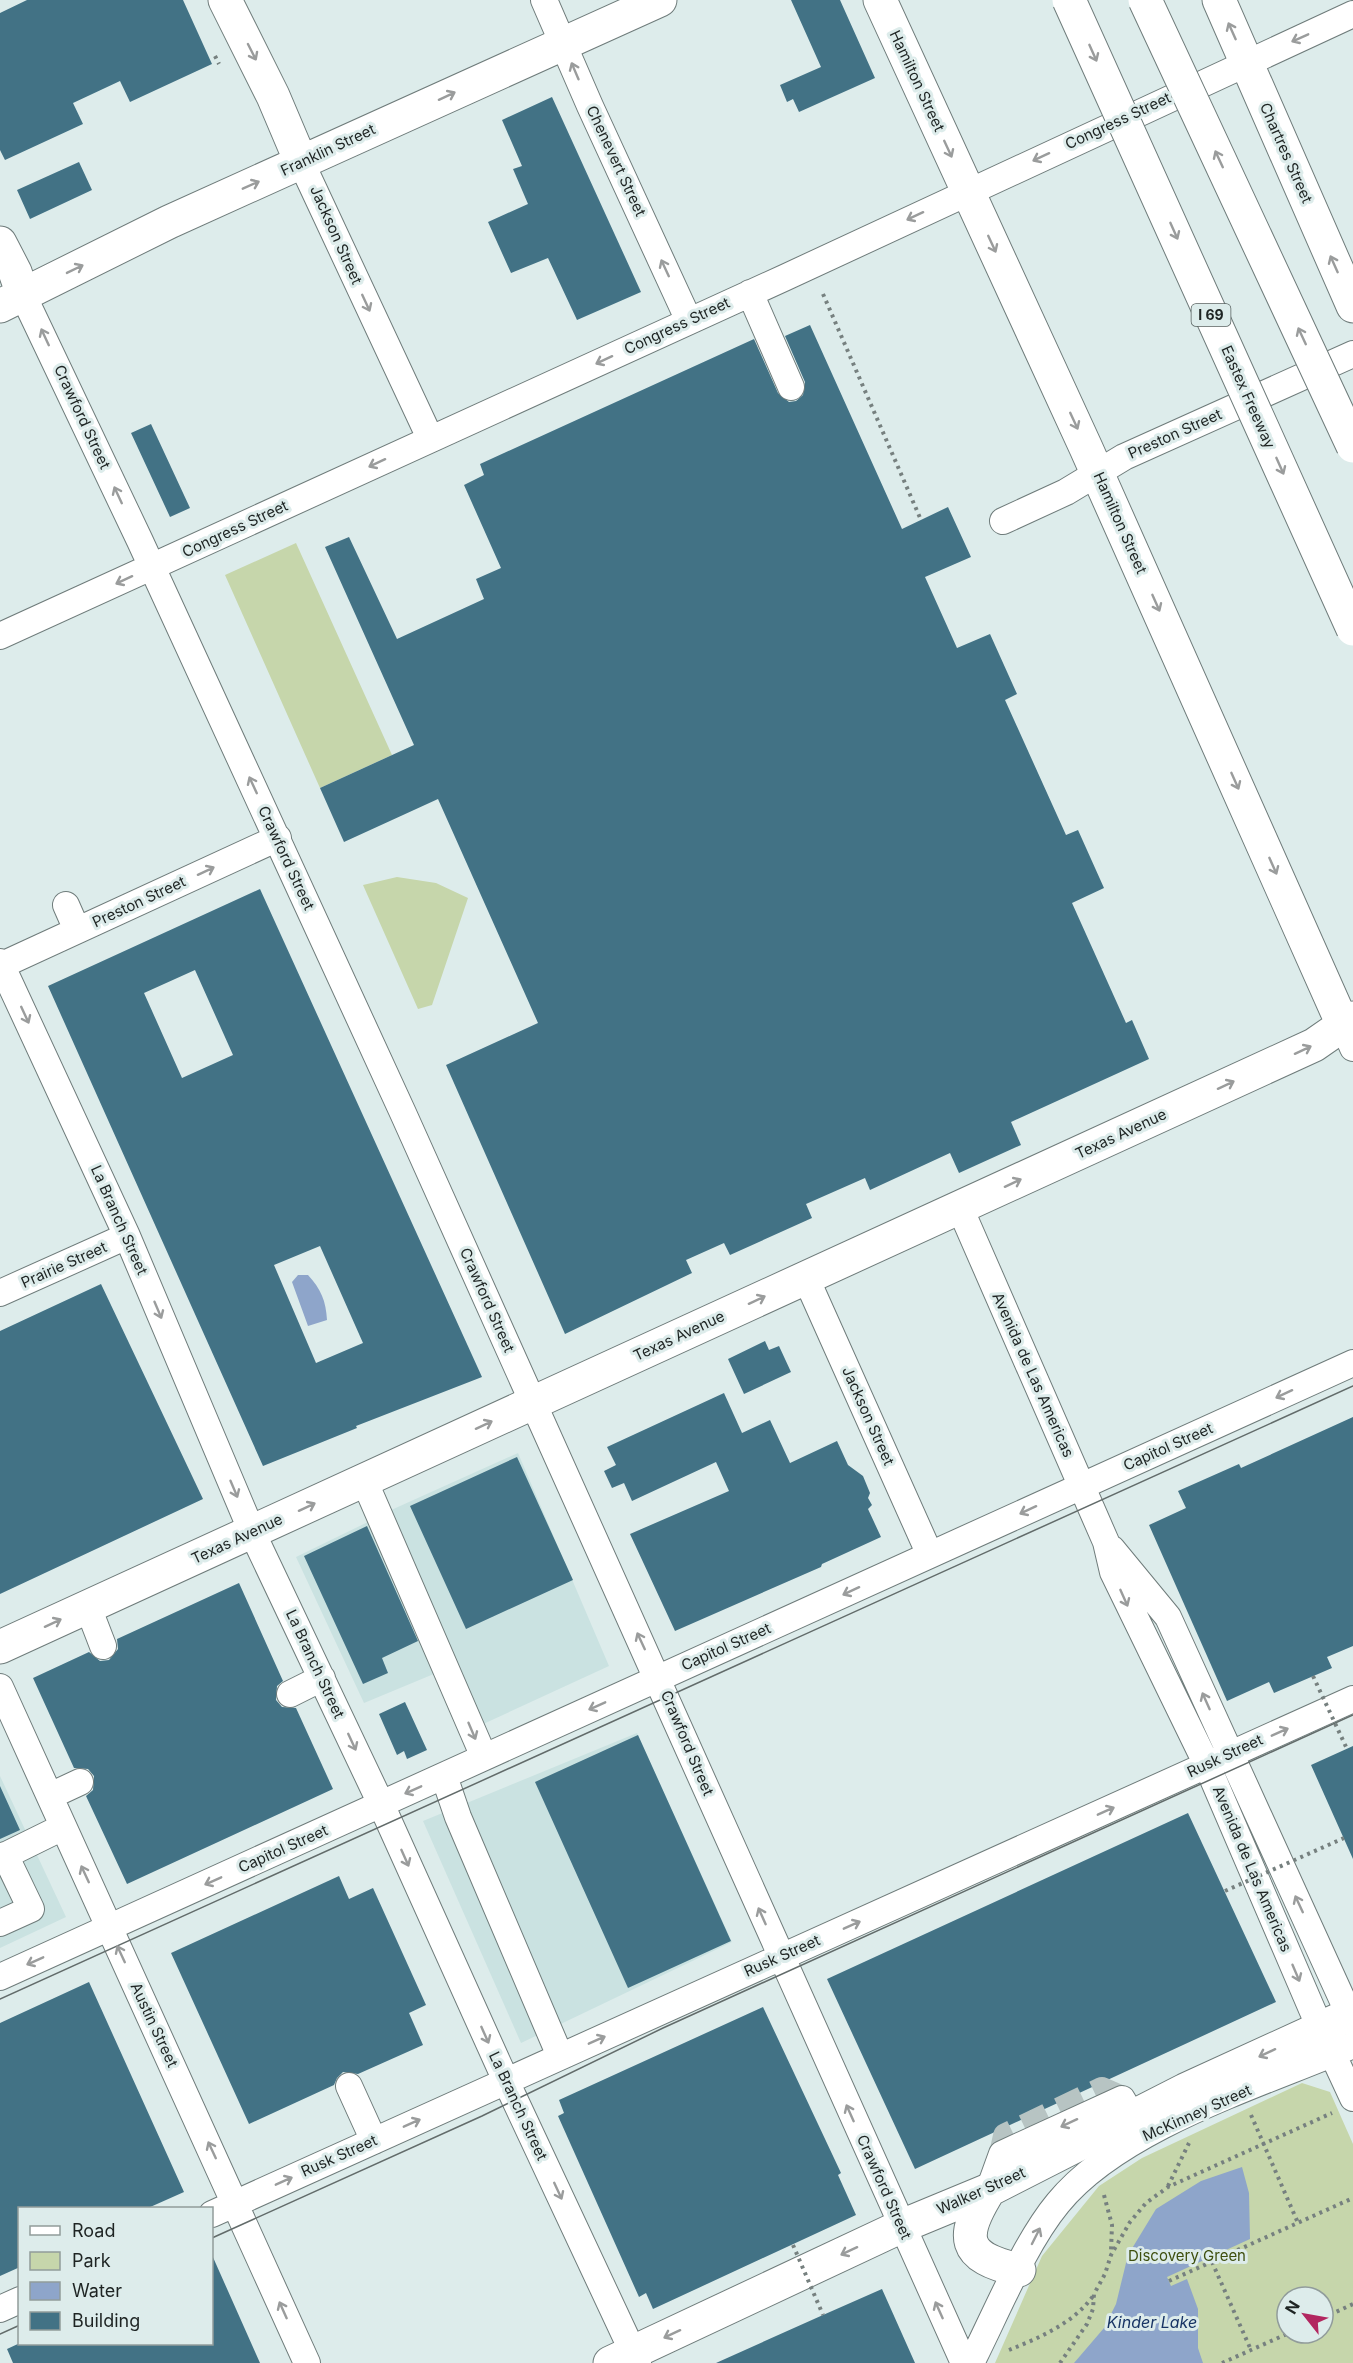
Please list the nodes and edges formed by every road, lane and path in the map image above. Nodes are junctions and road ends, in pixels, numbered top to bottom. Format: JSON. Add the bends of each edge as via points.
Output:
{"nodes":[{"id":1,"x":225,"y":0,"type":"edge"},
{"id":2,"x":544,"y":0,"type":"edge"},
{"id":3,"x":660,"y":0,"type":"edge"},
{"id":4,"x":880,"y":0,"type":"edge"},
{"id":5,"x":1069,"y":0,"type":"edge"},
{"id":6,"x":1145,"y":0,"type":"edge"},
{"id":7,"x":1218,"y":0,"type":"edge"},
{"id":8,"x":1353,"y":14,"type":"edge"},
{"id":9,"x":563,"y":42,"type":"junction"},
{"id":10,"x":215,"y":56,"type":"dead end"},
{"id":11,"x":1246,"y":61,"type":"junction"},
{"id":12,"x":219,"y":64,"type":"dead end"},
{"id":13,"x":301,"y":162,"type":"junction"},
{"id":14,"x":968,"y":191,"type":"junction"},
{"id":15,"x":0,"y":243,"type":"edge"},
{"id":16,"x":750,"y":293,"type":"junction"},
{"id":17,"x":823,"y":294,"type":"dead end"},
{"id":18,"x":11,"y":300,"type":"edge"},
{"id":19,"x":1353,"y":306,"type":"edge"},
{"id":20,"x":689,"y":321,"type":"junction"},
{"id":21,"x":1353,"y":354,"type":"edge"},
{"id":22,"x":791,"y":387,"type":"dead end"},
{"id":23,"x":430,"y":438,"type":"junction"},
{"id":24,"x":1353,"y":446,"type":"edge"},
{"id":25,"x":1098,"y":473,"type":"junction"},
{"id":26,"x":921,"y":520,"type":"dead end"},
{"id":27,"x":1003,"y":521,"type":"dead end"},
{"id":28,"x":152,"y":567,"type":"junction"},
{"id":29,"x":1353,"y":629,"type":"edge"},
{"id":30,"x":0,"y":636,"type":"edge"},
{"id":31,"x":278,"y":838,"type":"junction"},
{"id":32,"x":66,"y":905,"type":"dead end"},
{"id":33,"x":77,"y":930,"type":"junction"},
{"id":34,"x":0,"y":964,"type":"edge"},
{"id":35,"x":1350,"y":1030,"type":"edge"},
{"id":36,"x":960,"y":1208,"type":"junction"},
{"id":37,"x":128,"y":1236,"type":"junction"},
{"id":38,"x":806,"y":1278,"type":"junction"},
{"id":39,"x":0,"y":1293,"type":"edge"},
{"id":40,"x":1348,"y":1362,"type":"edge"},
{"id":41,"x":532,"y":1403,"type":"junction"},
{"id":42,"x":364,"y":1480,"type":"junction"},
{"id":43,"x":1082,"y":1486,"type":"junction"},
{"id":44,"x":252,"y":1532,"type":"junction"},
{"id":45,"x":1106,"y":1542,"type":"junction"},
{"id":46,"x":930,"y":1555,"type":"junction"},
{"id":47,"x":88,"y":1607,"type":"junction"},
{"id":48,"x":103,"y":1646,"type":"dead end"},
{"id":49,"x":0,"y":1647,"type":"edge"},
{"id":50,"x":1313,"y":1676,"type":"dead end"},
{"id":51,"x":322,"y":1678,"type":"junction"},
{"id":52,"x":659,"y":1678,"type":"junction"},
{"id":53,"x":0,"y":1687,"type":"edge"},
{"id":54,"x":290,"y":1694,"type":"dead end"},
{"id":55,"x":1353,"y":1699,"type":"edge"},
{"id":56,"x":1347,"y":1749,"type":"dead end"},
{"id":57,"x":1231,"y":1754,"type":"junction"},
{"id":58,"x":484,"y":1758,"type":"junction"},
{"id":59,"x":1207,"y":1765,"type":"junction"},
{"id":60,"x":444,"y":1776,"type":"junction"},
{"id":61,"x":80,"y":1782,"type":"dead end"},
{"id":62,"x":50,"y":1796,"type":"junction"},
{"id":63,"x":381,"y":1804,"type":"junction"},
{"id":64,"x":63,"y":1827,"type":"junction"},
{"id":65,"x":1344,"y":1838,"type":"dead end"},
{"id":66,"x":2,"y":1856,"type":"edge"},
{"id":67,"x":1225,"y":1891,"type":"dead end"},
{"id":68,"x":0,"y":1923,"type":"edge"},
{"id":69,"x":110,"y":1928,"type":"junction"},
{"id":70,"x":780,"y":1958,"type":"junction"},
{"id":71,"x":0,"y":1977,"type":"edge"},
{"id":72,"x":1342,"y":2033,"type":"edge"},
{"id":73,"x":560,"y":2056,"type":"junction"},
{"id":74,"x":506,"y":2081,"type":"junction"},
{"id":75,"x":349,"y":2086,"type":"dead end"},
{"id":76,"x":1353,"y":2098,"type":"edge"},
{"id":77,"x":1332,"y":2113,"type":"dead end"},
{"id":78,"x":1251,"y":2115,"type":"dead end"},
{"id":79,"x":1137,"y":2126,"type":"junction"},
{"id":80,"x":374,"y":2141,"type":"junction"},
{"id":81,"x":1263,"y":2142,"type":"junction"},
{"id":82,"x":1189,"y":2143,"type":"dead end"},
{"id":83,"x":1168,"y":2187,"type":"junction"},
{"id":84,"x":989,"y":2190,"type":"junction"},
{"id":85,"x":1104,"y":2195,"type":"dead end"},
{"id":86,"x":1353,"y":2198,"type":"edge"},
{"id":87,"x":236,"y":2203,"type":"junction"},
{"id":88,"x":213,"y":2214,"type":"edge"},
{"id":89,"x":1298,"y":2223,"type":"junction"},
{"id":90,"x":902,"y":2226,"type":"junction"},
{"id":91,"x":793,"y":2245,"type":"dead end"},
{"id":92,"x":1111,"y":2255,"type":"junction"},
{"id":93,"x":1212,"y":2262,"type":"junction"},
{"id":94,"x":1019,"y":2270,"type":"junction"},
{"id":95,"x":1169,"y":2281,"type":"dead end"},
{"id":96,"x":1094,"y":2294,"type":"junction"},
{"id":97,"x":18,"y":2301,"type":"edge"},
{"id":98,"x":1353,"y":2304,"type":"edge"},
{"id":99,"x":0,"y":2309,"type":"edge"},
{"id":100,"x":1335,"y":2312,"type":"edge"},
{"id":101,"x":823,"y":2315,"type":"dead end"},
{"id":102,"x":1275,"y":2339,"type":"edge"},
{"id":103,"x":1009,"y":2350,"type":"dead end"},
{"id":104,"x":1251,"y":2350,"type":"junction"},
{"id":105,"x":627,"y":2359,"type":"edge"},
{"id":106,"x":307,"y":2363,"type":"edge"},
{"id":107,"x":964,"y":2363,"type":"edge"},
{"id":108,"x":971,"y":2363,"type":"edge"},
{"id":109,"x":1060,"y":2363,"type":"edge"},
{"id":110,"x":1222,"y":2363,"type":"edge"}],
"edges":[{"from":1,"to":13,"type":"main road","name":"Jackson Street","one_way":true},
{"from":2,"to":9,"type":"street","name":"Chenevert Street"},
{"from":3,"to":9,"type":"main road","name":"Franklin Street"},
{"from":4,"to":14,"type":"main road","name":"Hamilton Street","one_way":true},
{"from":5,"to":29,"type":"main road","name":"Eastex Freeway","number":"I 69","one_way":true,"bridge":true},
{"from":24,"to":6,"type":"main road","one_way":true,"bridge":true},
{"from":11,"to":7,"type":"main road","name":"Chartres Street","one_way":true},
{"from":8,"to":11,"type":"street","name":"Congress Street","one_way":true},
{"from":13,"to":9,"type":"main road","name":"Franklin Street","one_way":true},
{"from":20,"to":9,"type":"street","name":"Chenevert Street","one_way":true},
{"from":10,"to":12,"type":"path"},
{"from":11,"to":14,"type":"street","name":"Congress Street","one_way":true},
{"from":19,"to":11,"type":"main road","name":"Chartres Street","one_way":true},
{"from":18,"to":13,"type":"main road","name":"Franklin Street","one_way":true},
{"from":13,"to":23,"type":"street","name":"Jackson Street","one_way":true},
{"from":14,"to":16,"type":"street","name":"Congress Street","one_way":true},
{"from":14,"to":25,"type":"main road","name":"Hamilton Street","one_way":true},
{"from":15,"to":18,"type":"main road","name":"Crawford Street","via":[[15,272]]},
{"from":16,"to":20,"type":"street","name":"Congress Street"},
{"from":16,"to":22,"type":"street"},
{"from":17,"to":26,"type":"path"},
{"from":28,"to":18,"type":"street","name":"Crawford Street","one_way":true,"via":[[35,316]]},
{"from":20,"to":23,"type":"street","name":"Congress Street","one_way":true},
{"from":21,"to":25,"type":"street","name":"Preston Street","via":[[1132,453]]},
{"from":23,"to":28,"type":"street","name":"Congress Street","one_way":true},
{"from":25,"to":27,"type":"street","name":"Preston Street"},
{"from":25,"to":35,"type":"main road","name":"Hamilton Street","one_way":true},
{"from":28,"to":30,"type":"street","name":"Congress Street","one_way":true},
{"from":31,"to":28,"type":"street","name":"Crawford Street","one_way":true},
{"from":33,"to":31,"type":"street","name":"Preston Street","one_way":true},
{"from":31,"to":41,"type":"street","name":"Crawford Street"},
{"from":32,"to":33,"type":"street"},
{"from":33,"to":34,"type":"street","name":"Preston Street"},
{"from":34,"to":37,"type":"street","name":"La Branch Street","one_way":true},
{"from":36,"to":35,"type":"main road","name":"Texas Avenue","one_way":true},
{"from":36,"to":38,"type":"main road","name":"Texas Avenue"},
{"from":36,"to":43,"type":"street","name":"Avenida de Las Americas"},
{"from":37,"to":39,"type":"street","name":"Prairie Street"},
{"from":37,"to":44,"type":"street","name":"La Branch Street","one_way":true},
{"from":41,"to":38,"type":"main road","name":"Texas Avenue","one_way":true},
{"from":38,"to":46,"type":"street","name":"Jackson Street"},
{"from":40,"to":43,"type":"street","name":"Capitol Street","one_way":true},
{"from":42,"to":41,"type":"main road","name":"Texas Avenue","one_way":true},
{"from":52,"to":41,"type":"street","name":"Crawford Street","one_way":true},
{"from":44,"to":42,"type":"main road","name":"Texas Avenue","one_way":true},
{"from":42,"to":58,"type":"street","one_way":true},
{"from":43,"to":45,"type":"street","name":"Avenida de Las Americas"},
{"from":43,"to":46,"type":"street","name":"Capitol Street","one_way":true},
{"from":44,"to":47,"type":"main road","name":"Texas Avenue"},
{"from":44,"to":51,"type":"street","name":"La Branch Street"},
{"from":57,"to":45,"type":"street","name":"Avenida de Las Americas","one_way":true,"via":[[1168,1617]]},
{"from":45,"to":59,"type":"street","name":"Avenida de Las Americas","one_way":true,"via":[[1113,1572],[1134,1620]]},
{"from":46,"to":52,"type":"street","name":"Capitol Street","one_way":true},
{"from":47,"to":48,"type":"street"},
{"from":49,"to":47,"type":"main road","name":"Texas Avenue","one_way":true},
{"from":50,"to":56,"type":"path","bridge":true},
{"from":51,"to":54,"type":"street"},
{"from":51,"to":63,"type":"street","name":"La Branch Street","one_way":true},
{"from":52,"to":58,"type":"street","name":"Capitol Street","one_way":true},
{"from":70,"to":52,"type":"street","name":"Crawford Street","one_way":true},
{"from":53,"to":62,"type":"street","name":"Austin Street"},
{"from":57,"to":55,"type":"street","name":"Rusk Street","one_way":true},
{"from":57,"to":59,"type":"street","name":"Rusk Street"},
{"from":72,"to":57,"type":"street","name":"Avenida de Las Americas","one_way":true},
{"from":58,"to":60,"type":"street","name":"Capitol Street"},
{"from":70,"to":59,"type":"street","name":"Rusk Street","one_way":true},
{"from":59,"to":72,"type":"street","name":"Avenida de Las Americas","one_way":true},
{"from":60,"to":63,"type":"street","name":"Capitol Street","one_way":true},
{"from":60,"to":73,"type":"street"},
{"from":61,"to":62,"type":"street"},
{"from":62,"to":64,"type":"street","name":"Austin Street"},
{"from":63,"to":69,"type":"street","name":"Capitol Street","one_way":true},
{"from":63,"to":74,"type":"street","name":"La Branch Street","one_way":true},
{"from":64,"to":66,"type":"street"},
{"from":69,"to":64,"type":"street","name":"Austin Street","one_way":true},
{"from":65,"to":67,"type":"path","bridge":true},
{"from":66,"to":68,"type":"street","via":[[31,1909]]},
{"from":69,"to":71,"type":"street","name":"Capitol Street","one_way":true},
{"from":87,"to":69,"type":"street","name":"Austin Street","one_way":true},
{"from":73,"to":70,"type":"street","name":"Rusk Street","one_way":true},
{"from":90,"to":70,"type":"street","name":"Crawford Street","one_way":true},
{"from":72,"to":76,"type":"street","name":"Avenida de Las Americas"},
{"from":72,"to":79,"type":"main road","name":"Walker Street"},
{"from":73,"to":74,"type":"street","name":"Rusk Street"},
{"from":80,"to":74,"type":"street","name":"Rusk Street","one_way":true},
{"from":74,"to":105,"type":"street","name":"La Branch Street","one_way":true},
{"from":75,"to":80,"type":"street"},
{"from":77,"to":81,"type":"path"},
{"from":78,"to":81,"type":"path"},
{"from":79,"to":84,"type":"main road","name":"Walker Street","one_way":true},
{"from":94,"to":79,"type":"street","name":"McKinney Street","one_way":true,"via":[[1042,2224],[1070,2188],[1126,2145]]},
{"from":87,"to":80,"type":"street","name":"Rusk Street","one_way":true},
{"from":81,"to":83,"type":"path"},
{"from":81,"to":89,"type":"path"},
{"from":82,"to":83,"type":"path"},
{"from":83,"to":92,"type":"path","via":[[1138,2212]]},
{"from":84,"to":90,"type":"main road","name":"Walker Street"},
{"from":84,"to":94,"type":"main road","via":[[971,2226],[975,2250],[991,2264]]},
{"from":85,"to":92,"type":"path","via":[[1112,2224]]},
{"from":86,"to":89,"type":"path"},
{"from":87,"to":88,"type":"street","name":"Rusk Street"},
{"from":106,"to":87,"type":"street","name":"Austin Street","one_way":true},
{"from":89,"to":93,"type":"path"},
{"from":90,"to":105,"type":"main road","name":"Walker Street","one_way":true},
{"from":107,"to":90,"type":"street","name":"Crawford Street","one_way":true},
{"from":91,"to":101,"type":"path","bridge":true},
{"from":92,"to":96,"type":"path"},
{"from":93,"to":95,"type":"path"},
{"from":93,"to":104,"type":"path"},
{"from":94,"to":108,"type":"street","name":"McKinney Street"},
{"from":96,"to":103,"type":"path","via":[[1064,2322]]},
{"from":96,"to":109,"type":"path","via":[[1087,2324]]},
{"from":97,"to":99,"type":"street"},
{"from":98,"to":100,"type":"path"},
{"from":102,"to":104,"type":"path"},
{"from":104,"to":110,"type":"path"}]}
